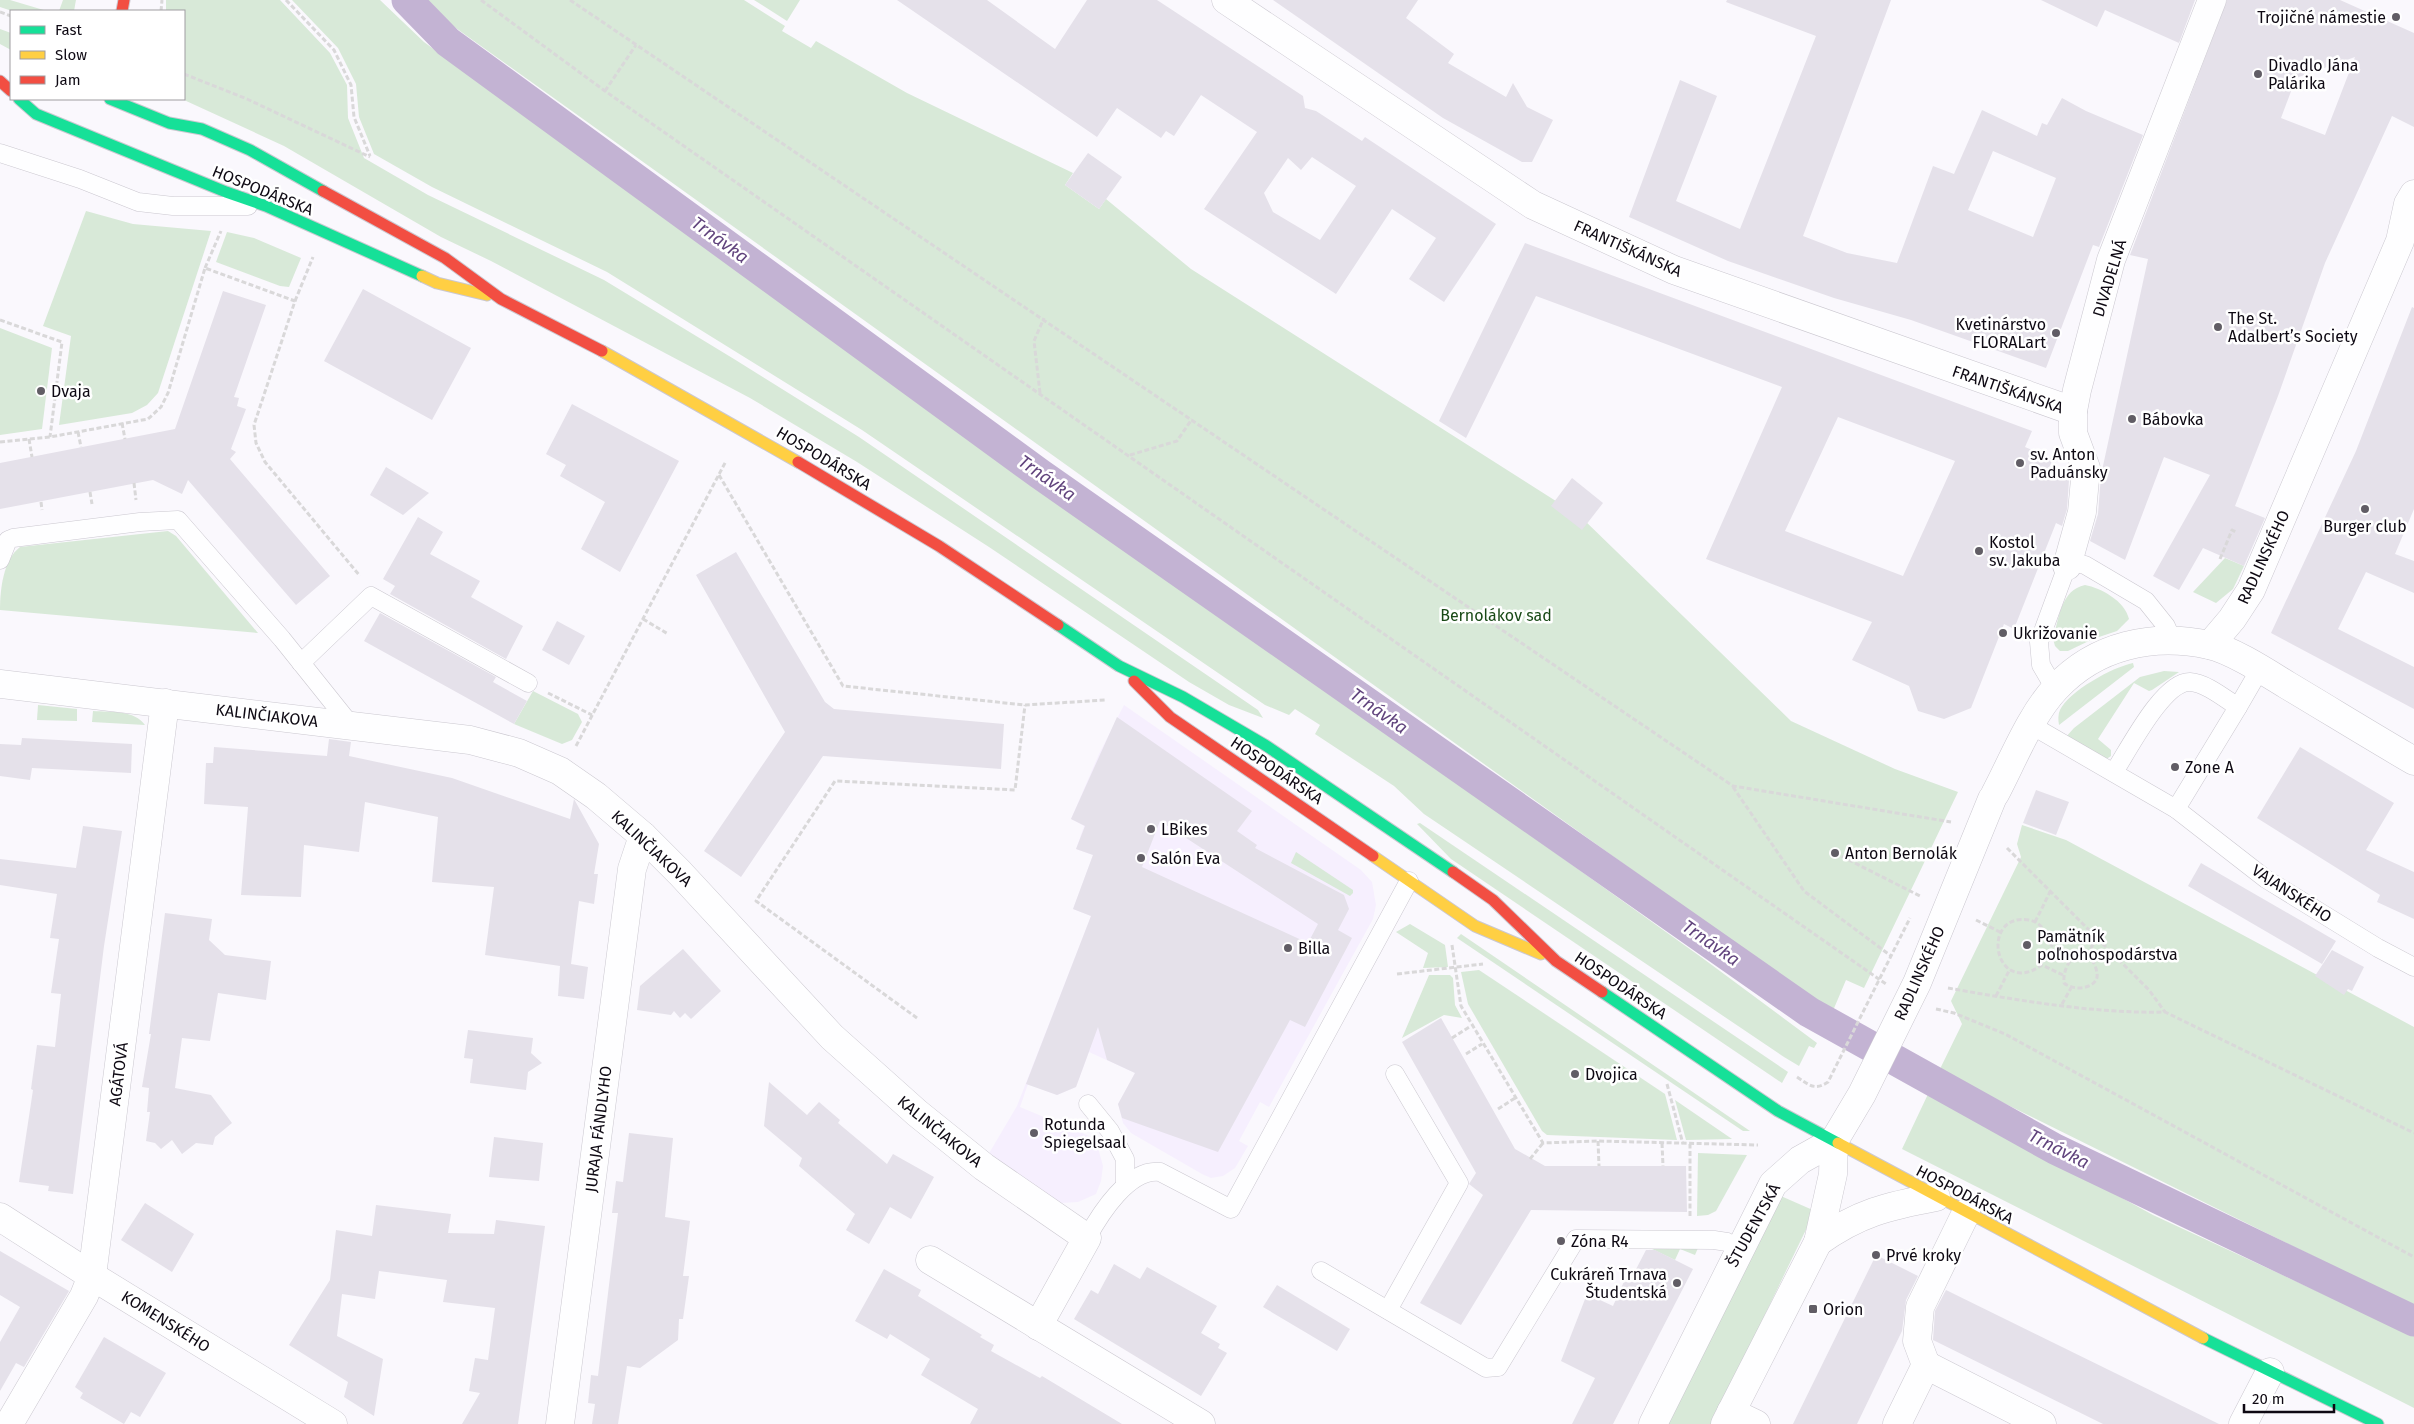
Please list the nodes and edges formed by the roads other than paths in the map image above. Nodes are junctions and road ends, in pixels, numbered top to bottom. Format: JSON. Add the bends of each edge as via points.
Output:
{"nodes":[{"id":1,"x":1226,"y":0,"type":"edge"},
{"id":2,"x":2212,"y":0,"type":"edge"},
{"id":3,"x":0,"y":80,"type":"edge"},
{"id":4,"x":10,"y":90,"type":"edge"},
{"id":5,"x":20,"y":100,"type":"edge"},
{"id":6,"x":113,"y":100,"type":"edge"},
{"id":7,"x":179,"y":111,"type":"dead end"},
{"id":8,"x":202,"y":128,"type":"junction"},
{"id":9,"x":0,"y":153,"type":"edge"},
{"id":10,"x":2414,"y":194,"type":"edge"},
{"id":11,"x":266,"y":206,"type":"junction"},
{"id":12,"x":501,"y":299,"type":"junction"},
{"id":13,"x":2073,"y":411,"type":"junction"},
{"id":14,"x":0,"y":560,"type":"edge"},
{"id":15,"x":2067,"y":566,"type":"junction"},
{"id":16,"x":2173,"y":642,"type":"junction"},
{"id":17,"x":2210,"y":645,"type":"junction"},
{"id":18,"x":301,"y":662,"type":"junction"},
{"id":19,"x":1119,"y":666,"type":"junction"},
{"id":20,"x":2260,"y":668,"type":"junction"},
{"id":21,"x":528,"y":683,"type":"road end"},
{"id":22,"x":0,"y":684,"type":"edge"},
{"id":23,"x":2055,"y":689,"type":"junction"},
{"id":24,"x":165,"y":703,"type":"junction"},
{"id":25,"x":2238,"y":706,"type":"junction"},
{"id":26,"x":350,"y":724,"type":"junction"},
{"id":27,"x":2031,"y":725,"type":"junction"},
{"id":28,"x":2414,"y":761,"type":"edge"},
{"id":29,"x":2114,"y":772,"type":"junction"},
{"id":30,"x":2176,"y":809,"type":"junction"},
{"id":31,"x":643,"y":836,"type":"junction"},
{"id":32,"x":1409,"y":881,"type":"junction"},
{"id":33,"x":1556,"y":961,"type":"junction"},
{"id":34,"x":2414,"y":967,"type":"edge"},
{"id":35,"x":1396,"y":1074,"type":"dead end"},
{"id":36,"x":1088,"y":1104,"type":"dead end"},
{"id":37,"x":1834,"y":1141,"type":"junction"},
{"id":38,"x":1125,"y":1186,"type":"junction"},
{"id":39,"x":1936,"y":1197,"type":"junction"},
{"id":40,"x":1966,"y":1213,"type":"junction"},
{"id":41,"x":0,"y":1217,"type":"edge"},
{"id":42,"x":1087,"y":1238,"type":"junction"},
{"id":43,"x":1818,"y":1242,"type":"junction"},
{"id":44,"x":1739,"y":1248,"type":"junction"},
{"id":45,"x":930,"y":1260,"type":"dead end"},
{"id":46,"x":1321,"y":1271,"type":"dead end"},
{"id":47,"x":92,"y":1276,"type":"junction"},
{"id":48,"x":1388,"y":1310,"type":"junction"},
{"id":49,"x":1038,"y":1326,"type":"junction"},
{"id":50,"x":1926,"y":1365,"type":"junction"},
{"id":51,"x":2270,"y":1372,"type":"junction"},
{"id":52,"x":1728,"y":1418,"type":"edge"},
{"id":53,"x":2034,"y":1422,"type":"edge"},
{"id":54,"x":9,"y":1424,"type":"edge"},
{"id":55,"x":334,"y":1424,"type":"edge"},
{"id":56,"x":560,"y":1424,"type":"edge"},
{"id":57,"x":1200,"y":1424,"type":"edge"},
{"id":58,"x":1653,"y":1424,"type":"edge"},
{"id":59,"x":1756,"y":1424,"type":"edge"},
{"id":60,"x":1897,"y":1424,"type":"edge"},
{"id":61,"x":2243,"y":1424,"type":"edge"},
{"id":62,"x":2378,"y":1424,"type":"edge"}],
"edges":[{"from":1,"to":13,"type":"street","name":"FRANTIŠKÁNSKA","via":[[1533,205],[1674,270]]},
{"from":2,"to":13,"type":"street","name":"DIVADELNÁ","via":[[2111,260]]},
{"from":3,"to":4,"type":"street"},
{"from":5,"to":11,"type":"street","name":"HOSPODÁRSKA","via":[[36,114]]},
{"from":6,"to":8,"type":"street","name":"HOSPODÁRSKA","via":[[169,122]]},
{"from":7,"to":8,"type":"street","name":"HOSPODÁRSKA"},
{"from":8,"to":12,"type":"street","name":"HOSPODÁRSKA","via":[[250,150],[445,258]]},
{"from":9,"to":11,"type":"lane","via":[[138,202],[173,206]]},
{"from":10,"to":17,"type":"street","name":"RADLINSKÉHO","via":[[2408,204],[2400,241],[2251,590]]},
{"from":11,"to":12,"type":"street","name":"HOSPODÁRSKA","via":[[437,283]]},
{"from":12,"to":19,"type":"street","name":"HOSPODÁRSKA","via":[[583,340],[811,469],[939,546]]},
{"from":13,"to":15,"type":"street","name":"DIVADELNÁ","via":[[2073,432],[2086,468],[2082,512]]},
{"from":14,"to":18,"type":"lane","via":[[8,540],[12,538],[178,520]]},
{"from":15,"to":16,"type":"lane","via":[[2085,564],[2146,601],[2166,626]]},
{"from":15,"to":23,"type":"lane","via":[[2039,642],[2041,665]]},
{"from":16,"to":17,"type":"street","name":"RADLINSKÉHO"},
{"from":16,"to":23,"type":"street","name":"RADLINSKÉHO","via":[[2137,642],[2118,647],[2091,661]]},
{"from":17,"to":20,"type":"street"},
{"from":18,"to":21,"type":"lane","via":[[371,596]]},
{"from":18,"to":26,"type":"lane"},
{"from":19,"to":32,"type":"street","name":"HOSPODÁRSKA","via":[[1170,717]]},
{"from":19,"to":33,"type":"street","name":"HOSPODÁRSKA","via":[[1183,696],[1382,822],[1492,900]]},
{"from":20,"to":25,"type":"lane"},
{"from":20,"to":28,"type":"street"},
{"from":22,"to":24,"type":"street","name":"KALINČIAKOVA"},
{"from":23,"to":27,"type":"street","name":"RADLINSKÉHO"},
{"from":24,"to":26,"type":"street","name":"KALINČIAKOVA"},
{"from":24,"to":47,"type":"street","name":"AGÁTOVÁ"},
{"from":25,"to":29,"type":"lane","via":[[2203,686],[2189,682],[2174,687],[2162,697]]},
{"from":25,"to":30,"type":"lane"},
{"from":26,"to":31,"type":"street","name":"KALINČIAKOVA","via":[[470,740],[519,754],[560,771],[596,796]]},
{"from":27,"to":29,"type":"lane","name":"VAJANSKÉHO"},
{"from":27,"to":37,"type":"street","name":"RADLINSKÉHO","via":[[1994,796],[1935,940],[1896,1024],[1865,1088]]},
{"from":29,"to":30,"type":"lane","name":"VAJANSKÉHO"},
{"from":30,"to":34,"type":"lane","name":"VAJANSKÉHO","via":[[2266,879]]},
{"from":31,"to":42,"type":"street","name":"KALINČIAKOVA","via":[[832,1037],[917,1113],[984,1167]]},
{"from":31,"to":56,"type":"street","name":"JURAJA FÁNDLYHO","via":[[632,870]]},
{"from":32,"to":33,"type":"street","name":"HOSPODÁRSKA","via":[[1475,926]]},
{"from":32,"to":38,"type":"lane","via":[[1231,1209],[1160,1172],[1150,1171]]},
{"from":33,"to":37,"type":"street","name":"HOSPODÁRSKA","via":[[1748,1092]]},
{"from":35,"to":48,"type":"lane","via":[[1459,1184]]},
{"from":36,"to":38,"type":"lane","via":[[1110,1131],[1125,1159]]},
{"from":37,"to":39,"type":"street","name":"HOSPODÁRSKA"},
{"from":37,"to":43,"type":"street","via":[[1833,1174]]},
{"from":37,"to":44,"type":"street","name":"ŠTUDENTSKÁ","via":[[1800,1160],[1773,1184]]},
{"from":38,"to":42,"type":"lane","via":[[1099,1216]]},
{"from":39,"to":40,"type":"street","name":"HOSPODÁRSKA"},
{"from":39,"to":43,"type":"street","via":[[1857,1217]]},
{"from":40,"to":50,"type":"street","via":[[1920,1307],[1917,1341]]},
{"from":40,"to":51,"type":"street","name":"HOSPODÁRSKA"},
{"from":41,"to":47,"type":"street","name":"KOMENSKÉHO"},
{"from":42,"to":49,"type":"street"},
{"from":43,"to":52,"type":"street"},
{"from":44,"to":48,"type":"lane","via":[[1728,1242],[1576,1239],[1498,1367],[1486,1368]]},
{"from":44,"to":58,"type":"street","name":"ŠTUDENTSKÁ"},
{"from":45,"to":49,"type":"street"},
{"from":46,"to":48,"type":"lane"},
{"from":47,"to":54,"type":"street","name":"AGÁTOVÁ","via":[[84,1296]]},
{"from":47,"to":55,"type":"street","name":"KOMENSKÉHO"},
{"from":49,"to":57,"type":"street"},
{"from":50,"to":53,"type":"street"},
{"from":50,"to":60,"type":"street"},
{"from":51,"to":61,"type":"street"},
{"from":51,"to":62,"type":"street","name":"HOSPODÁRSKA"},
{"from":52,"to":59,"type":"street"}]}
